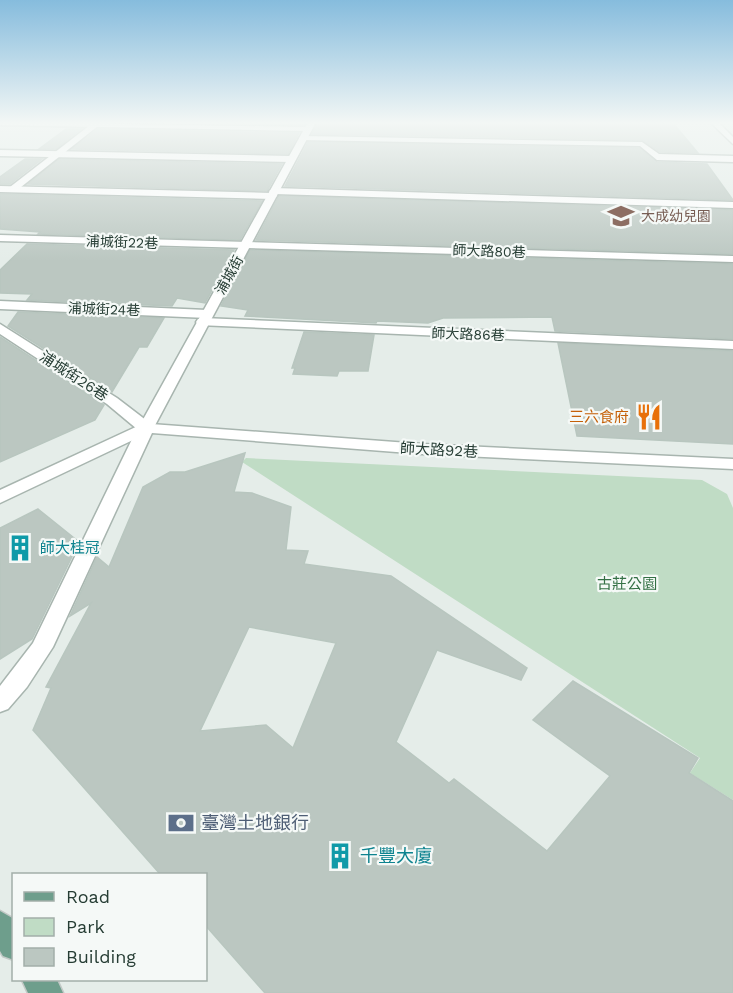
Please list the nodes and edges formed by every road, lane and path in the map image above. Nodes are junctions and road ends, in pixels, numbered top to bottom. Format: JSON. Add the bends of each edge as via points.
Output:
{"nodes":[{"id":1,"x":39,"y":168,"type":"edge"},
{"id":2,"x":286,"y":168,"type":"edge"},
{"id":3,"x":0,"y":189,"type":"edge"},
{"id":4,"x":13,"y":189,"type":"junction"},
{"id":5,"x":273,"y":193,"type":"junction"},
{"id":6,"x":733,"y":205,"type":"edge"},
{"id":7,"x":0,"y":238,"type":"edge"},
{"id":8,"x":245,"y":246,"type":"junction"},
{"id":9,"x":733,"y":259,"type":"edge"},
{"id":10,"x":0,"y":305,"type":"edge"},
{"id":11,"x":205,"y":318,"type":"junction"},
{"id":12,"x":0,"y":328,"type":"edge"},
{"id":13,"x":733,"y":345,"type":"edge"},
{"id":14,"x":146,"y":428,"type":"junction"},
{"id":15,"x":733,"y":464,"type":"edge"},
{"id":16,"x":0,"y":497,"type":"edge"},
{"id":17,"x":0,"y":702,"type":"edge"},
{"id":18,"x":0,"y":926,"type":"edge"},
{"id":19,"x":12,"y":942,"type":"edge"}],
"edges":[{"from":1,"to":4,"type":"street"},
{"from":2,"to":5,"type":"street","name":"浦城街"},
{"from":3,"to":4,"type":"street"},
{"from":4,"to":5,"type":"street"},
{"from":5,"to":6,"type":"street"},
{"from":5,"to":8,"type":"street","name":"浦城街"},
{"from":7,"to":8,"type":"street","name":"浦城街22巷"},
{"from":8,"to":9,"type":"street","name":"師大路80巷"},
{"from":8,"to":11,"type":"street","name":"浦城街"},
{"from":10,"to":11,"type":"street","name":"浦城街24巷"},
{"from":11,"to":13,"type":"street","name":"師大路86巷"},
{"from":11,"to":14,"type":"street","name":"浦城街"},
{"from":12,"to":14,"type":"street","name":"浦城街26巷","via":[[112,401]]},
{"from":14,"to":15,"type":"street","name":"師大路92巷","via":[[422,449]]},
{"from":14,"to":16,"type":"street"},
{"from":14,"to":17,"type":"street","name":"浦城街","via":[[42,647],[20,681]]},
{"from":18,"to":19,"type":"main road"}]}
